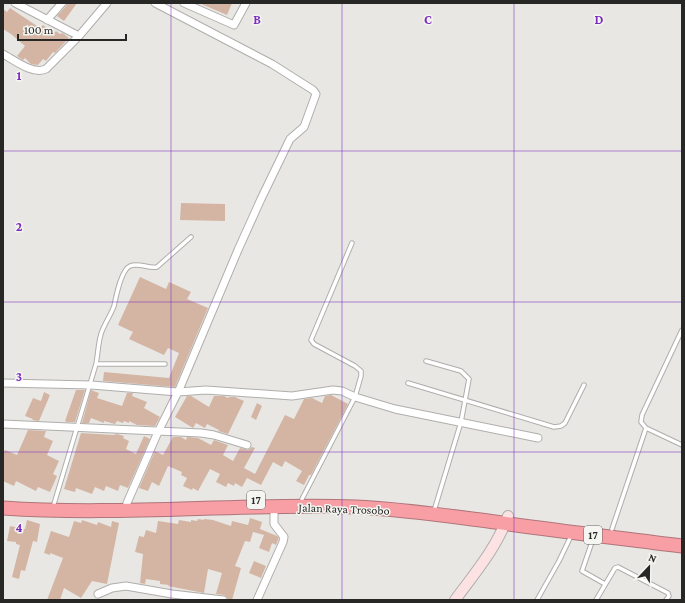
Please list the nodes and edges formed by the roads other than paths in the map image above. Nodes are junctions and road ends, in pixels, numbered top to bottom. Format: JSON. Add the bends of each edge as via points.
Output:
{"nodes":[{"id":1,"x":14,"y":3,"type":"edge"},
{"id":2,"x":62,"y":3,"type":"edge"},
{"id":3,"x":107,"y":3,"type":"edge"},
{"id":4,"x":155,"y":3,"type":"edge"},
{"id":5,"x":184,"y":3,"type":"edge"},
{"id":6,"x":203,"y":3,"type":"edge"},
{"id":7,"x":246,"y":3,"type":"edge"},
{"id":8,"x":199,"y":10,"type":"junction"},
{"id":9,"x":47,"y":20,"type":"junction"},
{"id":10,"x":78,"y":36,"type":"junction"},
{"id":11,"x":3,"y":54,"type":"edge"},
{"id":12,"x":191,"y":237,"type":"dead end"},
{"id":13,"x":352,"y":243,"type":"dead end"},
{"id":14,"x":682,"y":330,"type":"edge"},
{"id":15,"x":426,"y":361,"type":"dead end"},
{"id":16,"x":96,"y":364,"type":"junction"},
{"id":17,"x":165,"y":364,"type":"dead end"},
{"id":18,"x":92,"y":382,"type":"junction"},
{"id":19,"x":3,"y":383,"type":"edge"},
{"id":20,"x":408,"y":383,"type":"dead end"},
{"id":21,"x":584,"y":385,"type":"dead end"},
{"id":22,"x":179,"y":389,"type":"junction"},
{"id":23,"x":355,"y":395,"type":"junction"},
{"id":24,"x":466,"y":400,"type":"junction"},
{"id":25,"x":461,"y":422,"type":"junction"},
{"id":26,"x":3,"y":424,"type":"edge"},
{"id":27,"x":78,"y":427,"type":"junction"},
{"id":28,"x":646,"y":428,"type":"junction"},
{"id":29,"x":158,"y":432,"type":"junction"},
{"id":30,"x":538,"y":438,"type":"dead end"},
{"id":31,"x":247,"y":445,"type":"dead end"},
{"id":32,"x":682,"y":445,"type":"edge"},
{"id":33,"x":302,"y":499,"type":"junction"},
{"id":34,"x":3,"y":502,"type":"edge"},
{"id":35,"x":54,"y":504,"type":"junction"},
{"id":36,"x":122,"y":505,"type":"junction"},
{"id":37,"x":3,"y":508,"type":"edge"},
{"id":38,"x":435,"y":511,"type":"junction"},
{"id":39,"x":273,"y":513,"type":"junction"},
{"id":40,"x":505,"y":523,"type":"junction"},
{"id":41,"x":612,"y":530,"type":"junction"},
{"id":42,"x":570,"y":538,"type":"junction"},
{"id":43,"x":594,"y":538,"type":"junction"},
{"id":44,"x":682,"y":538,"type":"edge"},
{"id":45,"x":682,"y":546,"type":"edge"},
{"id":46,"x":605,"y":584,"type":"junction"},
{"id":47,"x":98,"y":594,"type":"dead end"},
{"id":48,"x":224,"y":600,"type":"edge"},
{"id":49,"x":257,"y":600,"type":"edge"},
{"id":50,"x":455,"y":600,"type":"edge"},
{"id":51,"x":537,"y":600,"type":"edge"},
{"id":52,"x":596,"y":600,"type":"edge"},
{"id":53,"x":666,"y":600,"type":"edge"}],
"edges":[{"from":1,"to":9,"type":"street"},
{"from":2,"to":9,"type":"street"},
{"from":3,"to":10,"type":"street"},
{"from":4,"to":22,"type":"street","via":[[272,64],[316,94],[304,127],[290,139],[261,199]]},
{"from":5,"to":8,"type":"street"},
{"from":6,"to":8,"type":"street"},
{"from":7,"to":8,"type":"street","via":[[234,25]]},
{"from":9,"to":10,"type":"street"},
{"from":10,"to":11,"type":"street","via":[[46,69],[39,72]]},
{"from":12,"to":16,"type":"lane","via":[[157,267],[137,265],[127,268],[102,331]]},
{"from":13,"to":23,"type":"lane","via":[[311,340],[361,371]]},
{"from":14,"to":28,"type":"lane","via":[[642,415],[641,422]]},
{"from":15,"to":24,"type":"lane","via":[[461,371],[466,375],[469,379]]},
{"from":16,"to":17,"type":"lane"},
{"from":16,"to":18,"type":"lane"},
{"from":18,"to":19,"type":"street"},
{"from":18,"to":22,"type":"street"},
{"from":18,"to":27,"type":"lane"},
{"from":20,"to":24,"type":"lane"},
{"from":21,"to":24,"type":"lane","via":[[565,423],[559,426],[551,426]]},
{"from":22,"to":23,"type":"street","via":[[292,396],[333,390]]},
{"from":22,"to":29,"type":"street"},
{"from":23,"to":25,"type":"street","via":[[395,409]]},
{"from":23,"to":33,"type":"lane"},
{"from":24,"to":25,"type":"lane"},
{"from":25,"to":30,"type":"street"},
{"from":25,"to":38,"type":"lane"},
{"from":26,"to":27,"type":"street"},
{"from":27,"to":29,"type":"street"},
{"from":27,"to":35,"type":"lane"},
{"from":28,"to":32,"type":"lane"},
{"from":28,"to":41,"type":"lane"},
{"from":29,"to":31,"type":"street","via":[[201,433]]},
{"from":29,"to":36,"type":"street"},
{"from":33,"to":36,"type":"highway","name":"Jalan Raya Trosobo","number":"17"},
{"from":33,"to":38,"type":"highway","name":"Jalan Raya Trosobo","number":"17","via":[[359,500]]},
{"from":34,"to":35,"type":"highway","name":"Jalan Raya Trosobo","number":"17"},
{"from":35,"to":36,"type":"highway","name":"Jalan Raya Trosobo","number":"17"},
{"from":36,"to":37,"type":"highway","name":"Jalan Raya Trosobo","number":"17","via":[[29,510]]},
{"from":36,"to":39,"type":"highway","name":"Jalan Raya Trosobo","number":"17"},
{"from":38,"to":39,"type":"highway","name":"Jalan Raya Trosobo","number":"17","via":[[357,507]]},
{"from":38,"to":40,"type":"highway","name":"Jalan Raya Trosobo","number":"17"},
{"from":39,"to":49,"type":"street","via":[[276,529],[284,537]]},
{"from":40,"to":41,"type":"highway","name":"Jalan Raya Trosobo","number":"17"},
{"from":40,"to":42,"type":"highway","name":"Jalan Raya Trosobo","number":"17"},
{"from":40,"to":50,"type":"main road","via":[[497,540]]},
{"from":41,"to":44,"type":"highway","name":"Jalan Raya Trosobo","number":"17"},
{"from":42,"to":43,"type":"highway","name":"Jalan Raya Trosobo","number":"17"},
{"from":42,"to":51,"type":"lane"},
{"from":43,"to":45,"type":"highway","name":"Jalan Raya Trosobo","number":"17"},
{"from":43,"to":46,"type":"lane","via":[[582,571]]},
{"from":46,"to":52,"type":"lane"},
{"from":46,"to":53,"type":"lane","via":[[615,568],[620,568],[668,593]]},
{"from":47,"to":48,"type":"street","via":[[126,586]]}]}
